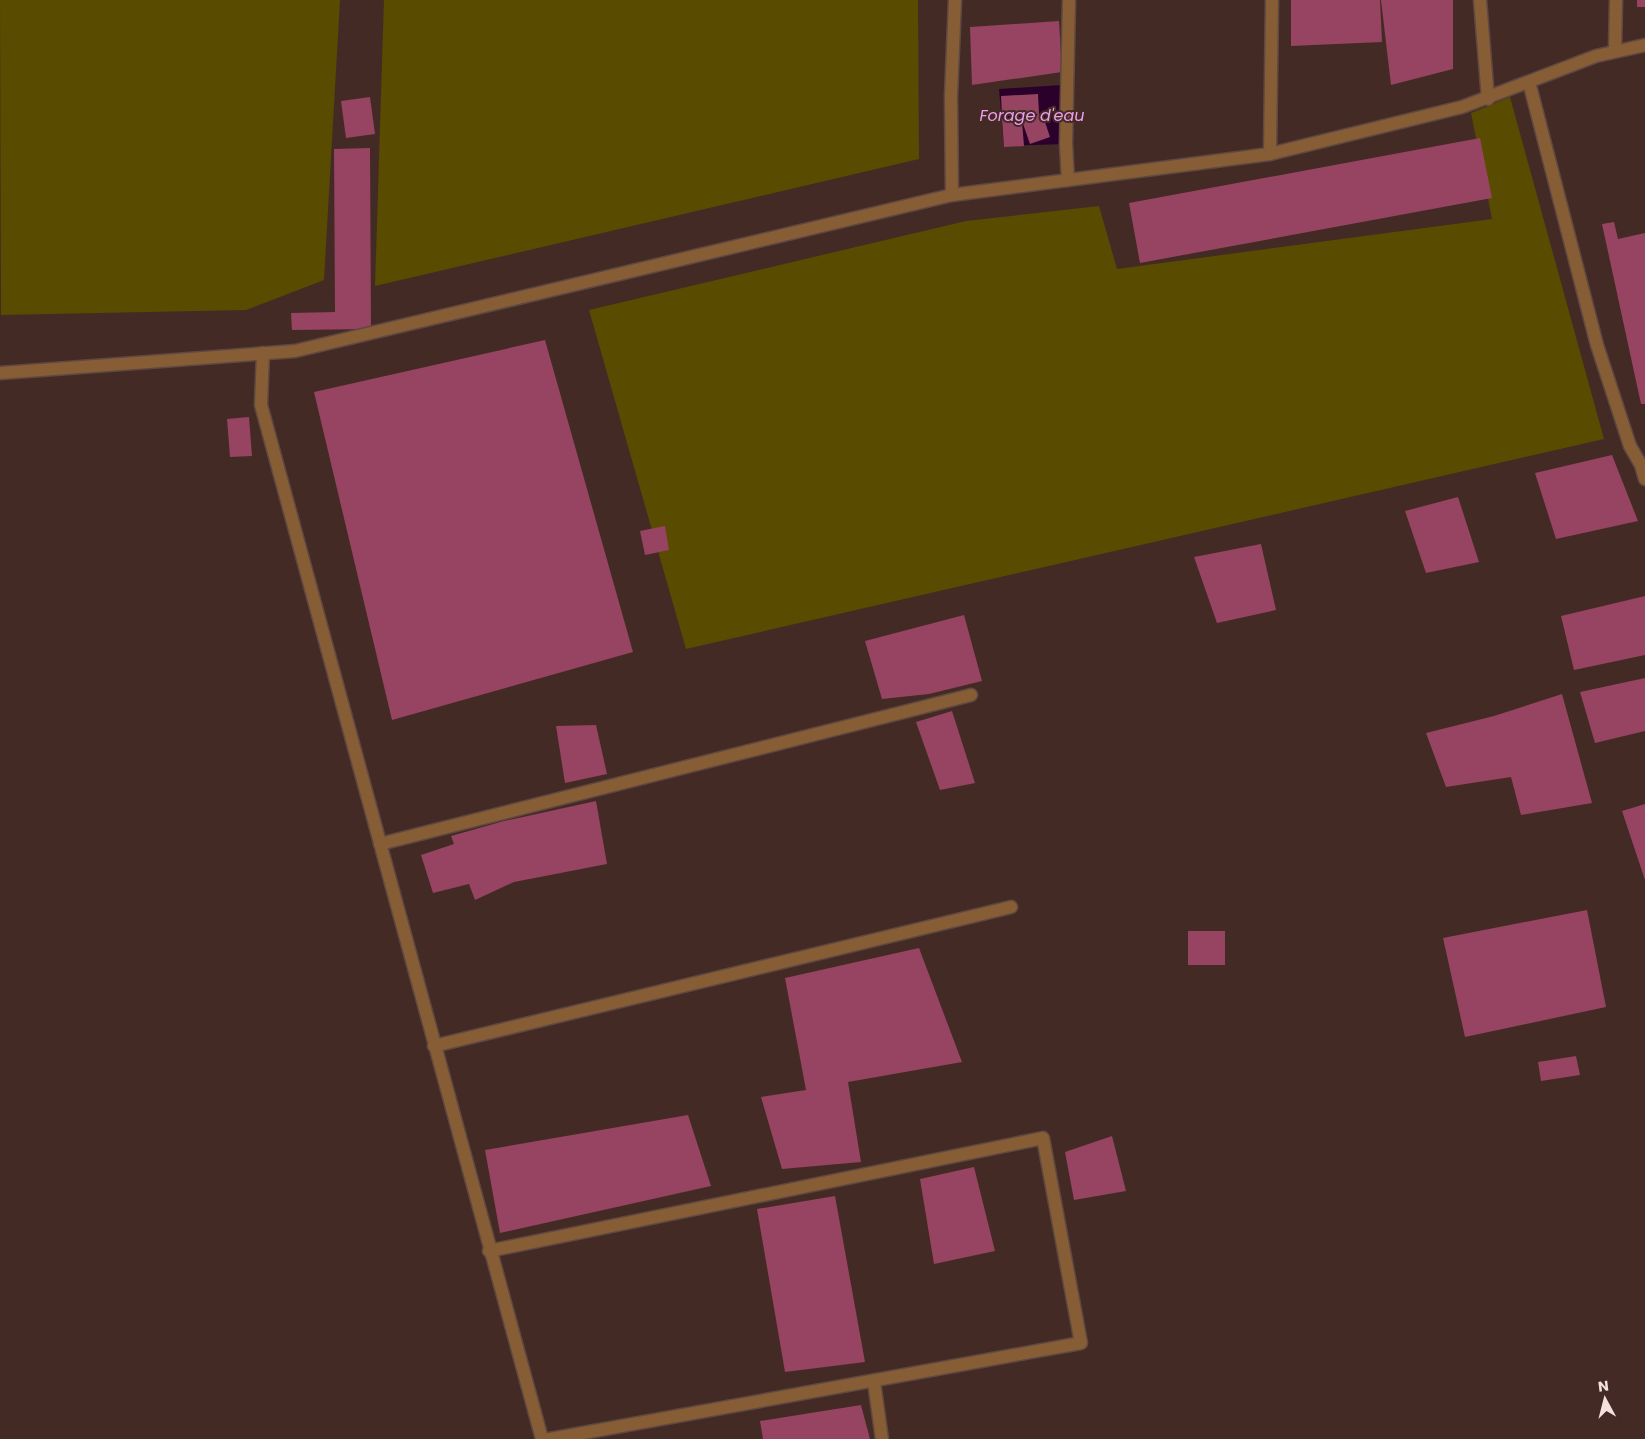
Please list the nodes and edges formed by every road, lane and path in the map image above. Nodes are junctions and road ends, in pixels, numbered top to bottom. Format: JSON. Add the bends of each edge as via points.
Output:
{"nodes":[{"id":1,"x":955,"y":0,"type":"edge"},
{"id":2,"x":1069,"y":0,"type":"edge"},
{"id":3,"x":1272,"y":0,"type":"edge"},
{"id":4,"x":1480,"y":0,"type":"edge"},
{"id":5,"x":1616,"y":0,"type":"edge"},
{"id":6,"x":1645,"y":45,"type":"edge"},
{"id":7,"x":1615,"y":51,"type":"junction"},
{"id":8,"x":1529,"y":82,"type":"junction"},
{"id":9,"x":1488,"y":98,"type":"junction"},
{"id":10,"x":1270,"y":154,"type":"junction"},
{"id":11,"x":1068,"y":180,"type":"junction"},
{"id":12,"x":952,"y":195,"type":"junction"},
{"id":13,"x":263,"y":353,"type":"junction"},
{"id":14,"x":0,"y":373,"type":"edge"},
{"id":15,"x":1645,"y":479,"type":"edge"},
{"id":16,"x":972,"y":696,"type":"dead end"},
{"id":17,"x":380,"y":844,"type":"junction"},
{"id":18,"x":1011,"y":907,"type":"dead end"},
{"id":19,"x":434,"y":1046,"type":"junction"},
{"id":20,"x":489,"y":1251,"type":"junction"},
{"id":21,"x":874,"y":1382,"type":"junction"},
{"id":22,"x":542,"y":1439,"type":"edge"},
{"id":23,"x":550,"y":1439,"type":"edge"},
{"id":24,"x":882,"y":1439,"type":"edge"}],
"edges":[{"from":1,"to":12,"type":"street","via":[[951,96]]},
{"from":2,"to":11,"type":"street"},
{"from":3,"to":10,"type":"street"},
{"from":4,"to":9,"type":"street"},
{"from":5,"to":7,"type":"street"},
{"from":6,"to":7,"type":"street"},
{"from":7,"to":8,"type":"street"},
{"from":8,"to":9,"type":"street"},
{"from":8,"to":15,"type":"street","via":[[1597,345],[1630,446]]},
{"from":9,"to":10,"type":"street"},
{"from":10,"to":11,"type":"street"},
{"from":11,"to":12,"type":"street"},
{"from":12,"to":13,"type":"street","via":[[295,351]]},
{"from":13,"to":14,"type":"street"},
{"from":13,"to":17,"type":"street","via":[[261,405]]},
{"from":16,"to":17,"type":"street"},
{"from":17,"to":19,"type":"street"},
{"from":18,"to":19,"type":"street"},
{"from":19,"to":20,"type":"street"},
{"from":20,"to":21,"type":"street","via":[[1043,1138],[1081,1343]]},
{"from":20,"to":22,"type":"street"},
{"from":21,"to":23,"type":"street"},
{"from":21,"to":24,"type":"street"}]}
